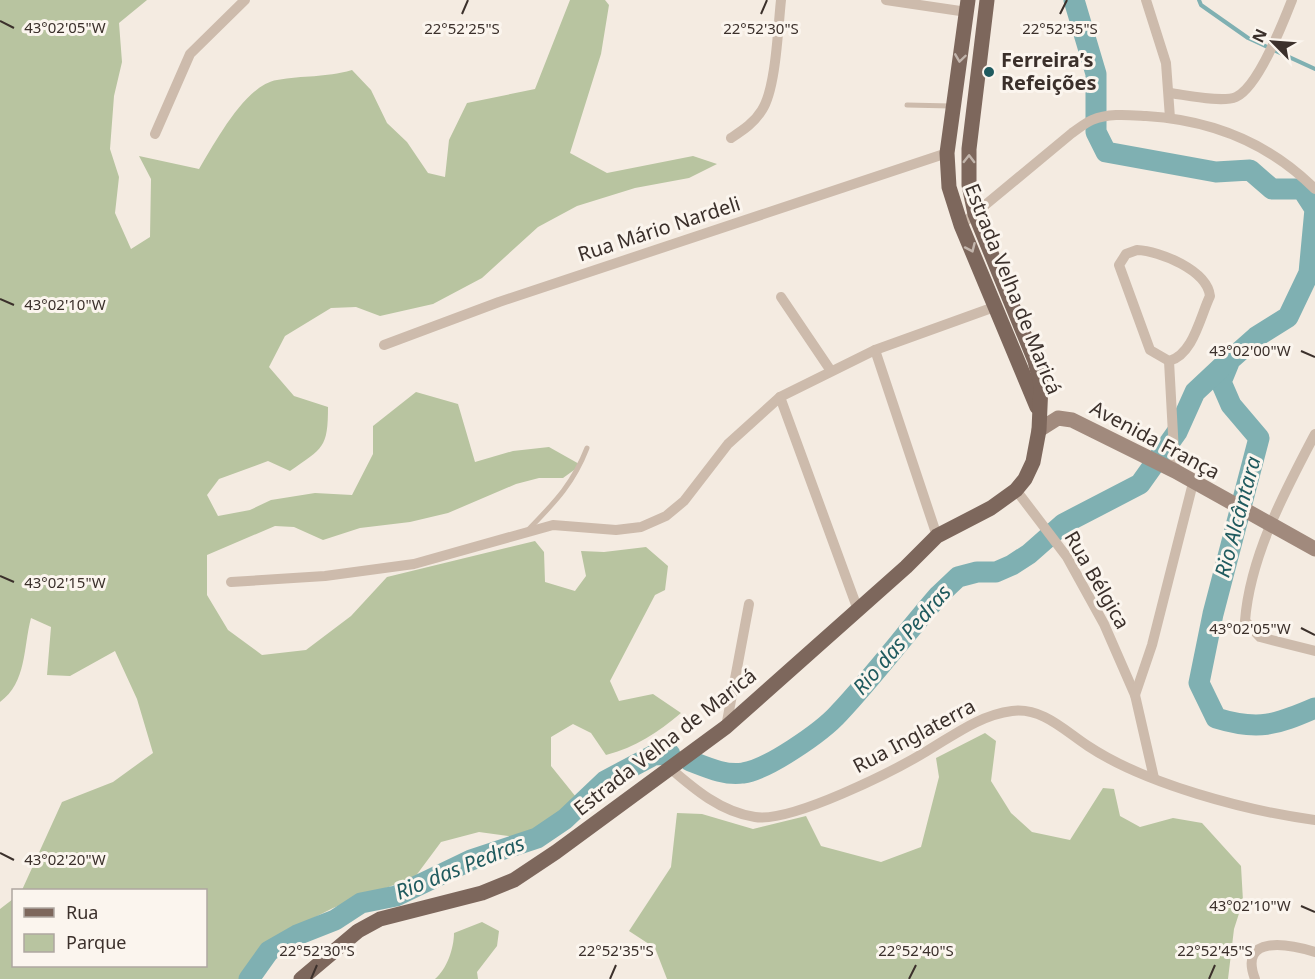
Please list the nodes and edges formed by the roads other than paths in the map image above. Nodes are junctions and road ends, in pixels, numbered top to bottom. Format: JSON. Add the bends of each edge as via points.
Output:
{"nodes":[{"id":1,"x":245,"y":0,"type":"edge"},
{"id":2,"x":781,"y":0,"type":"edge"},
{"id":3,"x":886,"y":0,"type":"edge"},
{"id":4,"x":987,"y":0,"type":"edge"},
{"id":5,"x":1146,"y":0,"type":"edge"},
{"id":6,"x":1292,"y":0,"type":"edge"},
{"id":7,"x":967,"y":6,"type":"edge"},
{"id":8,"x":1170,"y":93,"type":"junction"},
{"id":9,"x":907,"y":105,"type":"dead end"},
{"id":10,"x":953,"y":106,"type":"junction"},
{"id":11,"x":1170,"y":118,"type":"junction"},
{"id":12,"x":155,"y":134,"type":"dead end"},
{"id":13,"x":730,"y":138,"type":"dead end"},
{"id":14,"x":946,"y":153,"type":"junction"},
{"id":15,"x":1315,"y":189,"type":"edge"},
{"id":16,"x":975,"y":214,"type":"junction"},
{"id":17,"x":961,"y":225,"type":"junction"},
{"id":18,"x":781,"y":297,"type":"dead end"},
{"id":19,"x":997,"y":306,"type":"junction"},
{"id":20,"x":384,"y":345,"type":"dead end"},
{"id":21,"x":875,"y":350,"type":"junction"},
{"id":22,"x":1169,"y":362,"type":"junction"},
{"id":23,"x":831,"y":371,"type":"junction"},
{"id":24,"x":780,"y":397,"type":"junction"},
{"id":25,"x":1040,"y":422,"type":"junction"},
{"id":26,"x":1315,"y":434,"type":"edge"},
{"id":27,"x":587,"y":448,"type":"dead end"},
{"id":28,"x":1175,"y":471,"type":"junction"},
{"id":29,"x":1192,"y":483,"type":"junction"},
{"id":30,"x":1016,"y":490,"type":"junction"},
{"id":31,"x":1271,"y":525,"type":"junction"},
{"id":32,"x":525,"y":532,"type":"junction"},
{"id":33,"x":937,"y":536,"type":"junction"},
{"id":34,"x":1315,"y":549,"type":"edge"},
{"id":35,"x":231,"y":582,"type":"dead end"},
{"id":36,"x":749,"y":604,"type":"dead end"},
{"id":37,"x":858,"y":610,"type":"junction"},
{"id":38,"x":1315,"y":651,"type":"edge"},
{"id":39,"x":1135,"y":694,"type":"junction"},
{"id":40,"x":726,"y":727,"type":"junction"},
{"id":41,"x":670,"y":768,"type":"junction"},
{"id":42,"x":1154,"y":778,"type":"junction"},
{"id":43,"x":1315,"y":820,"type":"edge"},
{"id":44,"x":1315,"y":952,"type":"edge"},
{"id":45,"x":300,"y":979,"type":"edge"},
{"id":46,"x":1255,"y":979,"type":"edge"}],
"edges":[{"from":1,"to":12,"type":"street","via":[[190,54]]},
{"from":2,"to":13,"type":"street","via":[[764,108],[751,124]]},
{"from":3,"to":7,"type":"street"},
{"from":16,"to":4,"type":"main road","name":"Estrada Velha de Maricá","one_way":true,"via":[[969,185],[969,149]]},
{"from":5,"to":8,"type":"street","via":[[1167,63]]},
{"from":6,"to":8,"type":"street","via":[[1265,58],[1246,89],[1236,97]]},
{"from":7,"to":10,"type":"main road","name":"Estrada Velha de Maricá","one_way":true},
{"from":8,"to":11,"type":"street"},
{"from":9,"to":10,"type":"lane"},
{"from":10,"to":14,"type":"main road","name":"Estrada Velha de Maricá"},
{"from":11,"to":15,"type":"street","via":[[1221,128],[1252,142],[1297,171]]},
{"from":11,"to":16,"type":"street","via":[[1117,115],[1092,120]]},
{"from":14,"to":17,"type":"main road","name":"Estrada Velha de Maricá","via":[[949,187]]},
{"from":14,"to":20,"type":"street","name":"Rua Mário Nardeli","via":[[499,302]]},
{"from":16,"to":17,"type":"street"},
{"from":16,"to":25,"type":"main road","name":"Estrada Velha de Maricá","via":[[1035,361],[1041,384]]},
{"from":17,"to":19,"type":"main road","name":"Estrada Velha de Maricá","one_way":true},
{"from":18,"to":23,"type":"street"},
{"from":19,"to":21,"type":"street"},
{"from":19,"to":25,"type":"main road","name":"Estrada Velha de Maricá"},
{"from":21,"to":23,"type":"street"},
{"from":21,"to":33,"type":"street"},
{"from":22,"to":22,"type":"street","via":[[1149,350],[1119,266],[1126,254],[1137,250],[1158,253],[1205,280],[1209,287],[1210,296],[1187,348]]},
{"from":22,"to":28,"type":"street"},
{"from":23,"to":24,"type":"street"},
{"from":24,"to":32,"type":"street","via":[[728,444],[684,501],[666,516],[641,527],[616,530],[575,524]]},
{"from":24,"to":37,"type":"street"},
{"from":25,"to":28,"type":"street","name":"Avenida França","via":[[1072,420]]},
{"from":25,"to":30,"type":"main road","name":"Estrada Velha de Maricá","via":[[1033,462]]},
{"from":26,"to":31,"type":"street"},
{"from":27,"to":32,"type":"lane","via":[[577,474],[562,495]]},
{"from":28,"to":29,"type":"street","name":"Avenida França"},
{"from":29,"to":31,"type":"street","name":"Avenida França"},
{"from":29,"to":39,"type":"street","name":"Rua Bélgica","via":[[1152,645]]},
{"from":30,"to":33,"type":"main road","name":"Estrada Velha de Maricá"},
{"from":30,"to":39,"type":"street","name":"Rua Bélgica","via":[[1067,557],[1104,624]]},
{"from":31,"to":34,"type":"street","name":"Avenida França"},
{"from":31,"to":38,"type":"street","via":[[1247,595],[1245,621],[1260,637]]},
{"from":32,"to":35,"type":"street","via":[[414,564],[325,576]]},
{"from":33,"to":37,"type":"main road","name":"Estrada Velha de Maricá"},
{"from":36,"to":40,"type":"street"},
{"from":37,"to":40,"type":"main road","name":"Estrada Velha de Maricá"},
{"from":39,"to":42,"type":"street","name":"Rua Bélgica"},
{"from":40,"to":41,"type":"main road","name":"Estrada Velha de Maricá"},
{"from":41,"to":42,"type":"street","name":"Rua Inglaterra","via":[[698,793],[727,808],[756,818],[787,813],[894,771],[985,717],[1014,710],[1034,712],[1113,762]]},
{"from":41,"to":45,"type":"main road","name":"Estrada Velha de Maricá","via":[[514,880],[482,893],[380,920],[358,931]]},
{"from":42,"to":43,"type":"street","name":"Rua Inglaterra","via":[[1270,814]]},
{"from":44,"to":46,"type":"street","via":[[1297,947],[1262,947],[1251,961]]}]}
